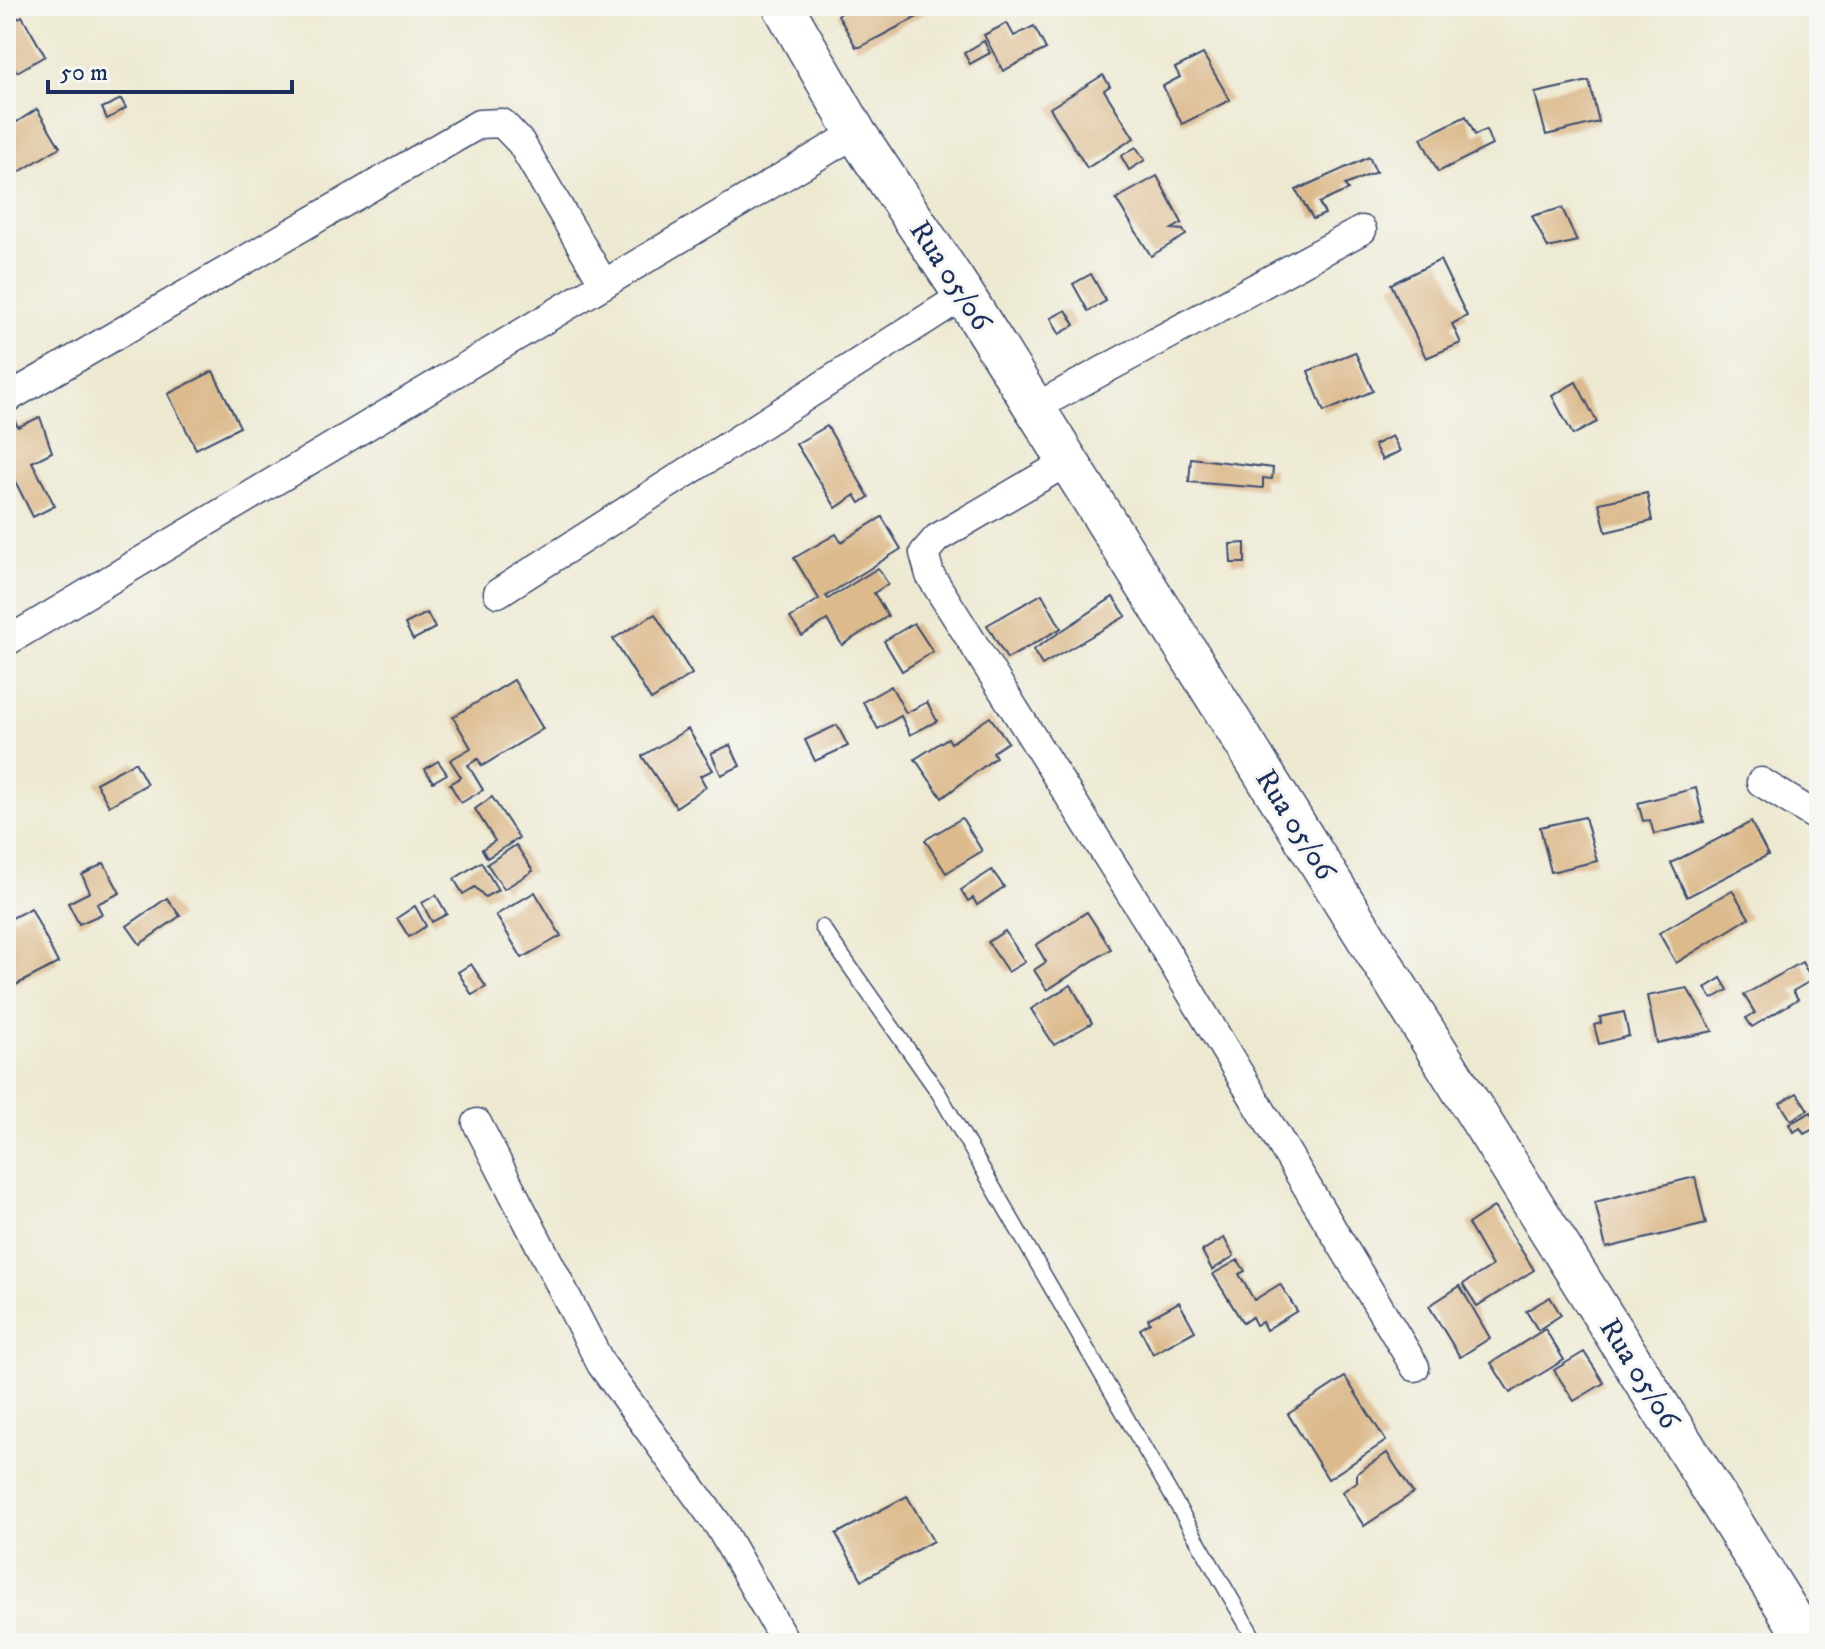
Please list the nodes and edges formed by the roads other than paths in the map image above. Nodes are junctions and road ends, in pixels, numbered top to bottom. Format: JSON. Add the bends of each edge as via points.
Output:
{"nodes":[{"id":1,"x":783,"y":6,"type":"edge"},
{"id":2,"x":856,"y":133,"type":"junction"},
{"id":3,"x":1362,"y":230,"type":"dead end"},
{"id":4,"x":604,"y":284,"type":"junction"},
{"id":5,"x":964,"y":295,"type":"junction"},
{"id":6,"x":6,"y":399,"type":"edge"},
{"id":7,"x":1034,"y":408,"type":"junction"},
{"id":8,"x":1067,"y":462,"type":"junction"},
{"id":9,"x":498,"y":593,"type":"dead end"},
{"id":10,"x":6,"y":642,"type":"edge"},
{"id":11,"x":1761,"y":782,"type":"dead end"},
{"id":12,"x":1819,"y":818,"type":"edge"},
{"id":13,"x":822,"y":927,"type":"dead end"},
{"id":14,"x":477,"y":1123,"type":"dead end"},
{"id":15,"x":1415,"y":1367,"type":"dead end"},
{"id":16,"x":786,"y":1643,"type":"edge"},
{"id":17,"x":1257,"y":1643,"type":"edge"},
{"id":18,"x":1808,"y":1643,"type":"edge"}],
"edges":[{"from":1,"to":2,"type":"street","name":"Rua 05/06"},
{"from":2,"to":4,"type":"street"},
{"from":2,"to":5,"type":"street","name":"Rua 05/06"},
{"from":3,"to":7,"type":"street"},
{"from":4,"to":6,"type":"street","via":[[521,143],[502,123],[479,124]]},
{"from":4,"to":10,"type":"street"},
{"from":5,"to":7,"type":"street","name":"Rua 05/06"},
{"from":5,"to":9,"type":"street"},
{"from":7,"to":8,"type":"street","name":"Rua 05/06"},
{"from":8,"to":15,"type":"street","via":[[937,538],[924,553],[930,575],[1146,918]]},
{"from":8,"to":18,"type":"street","name":"Rua 05/06"},
{"from":11,"to":12,"type":"street"},
{"from":13,"to":17,"type":"lane","via":[[938,1092]]},
{"from":14,"to":16,"type":"street","via":[[601,1364],[719,1526]]}]}
